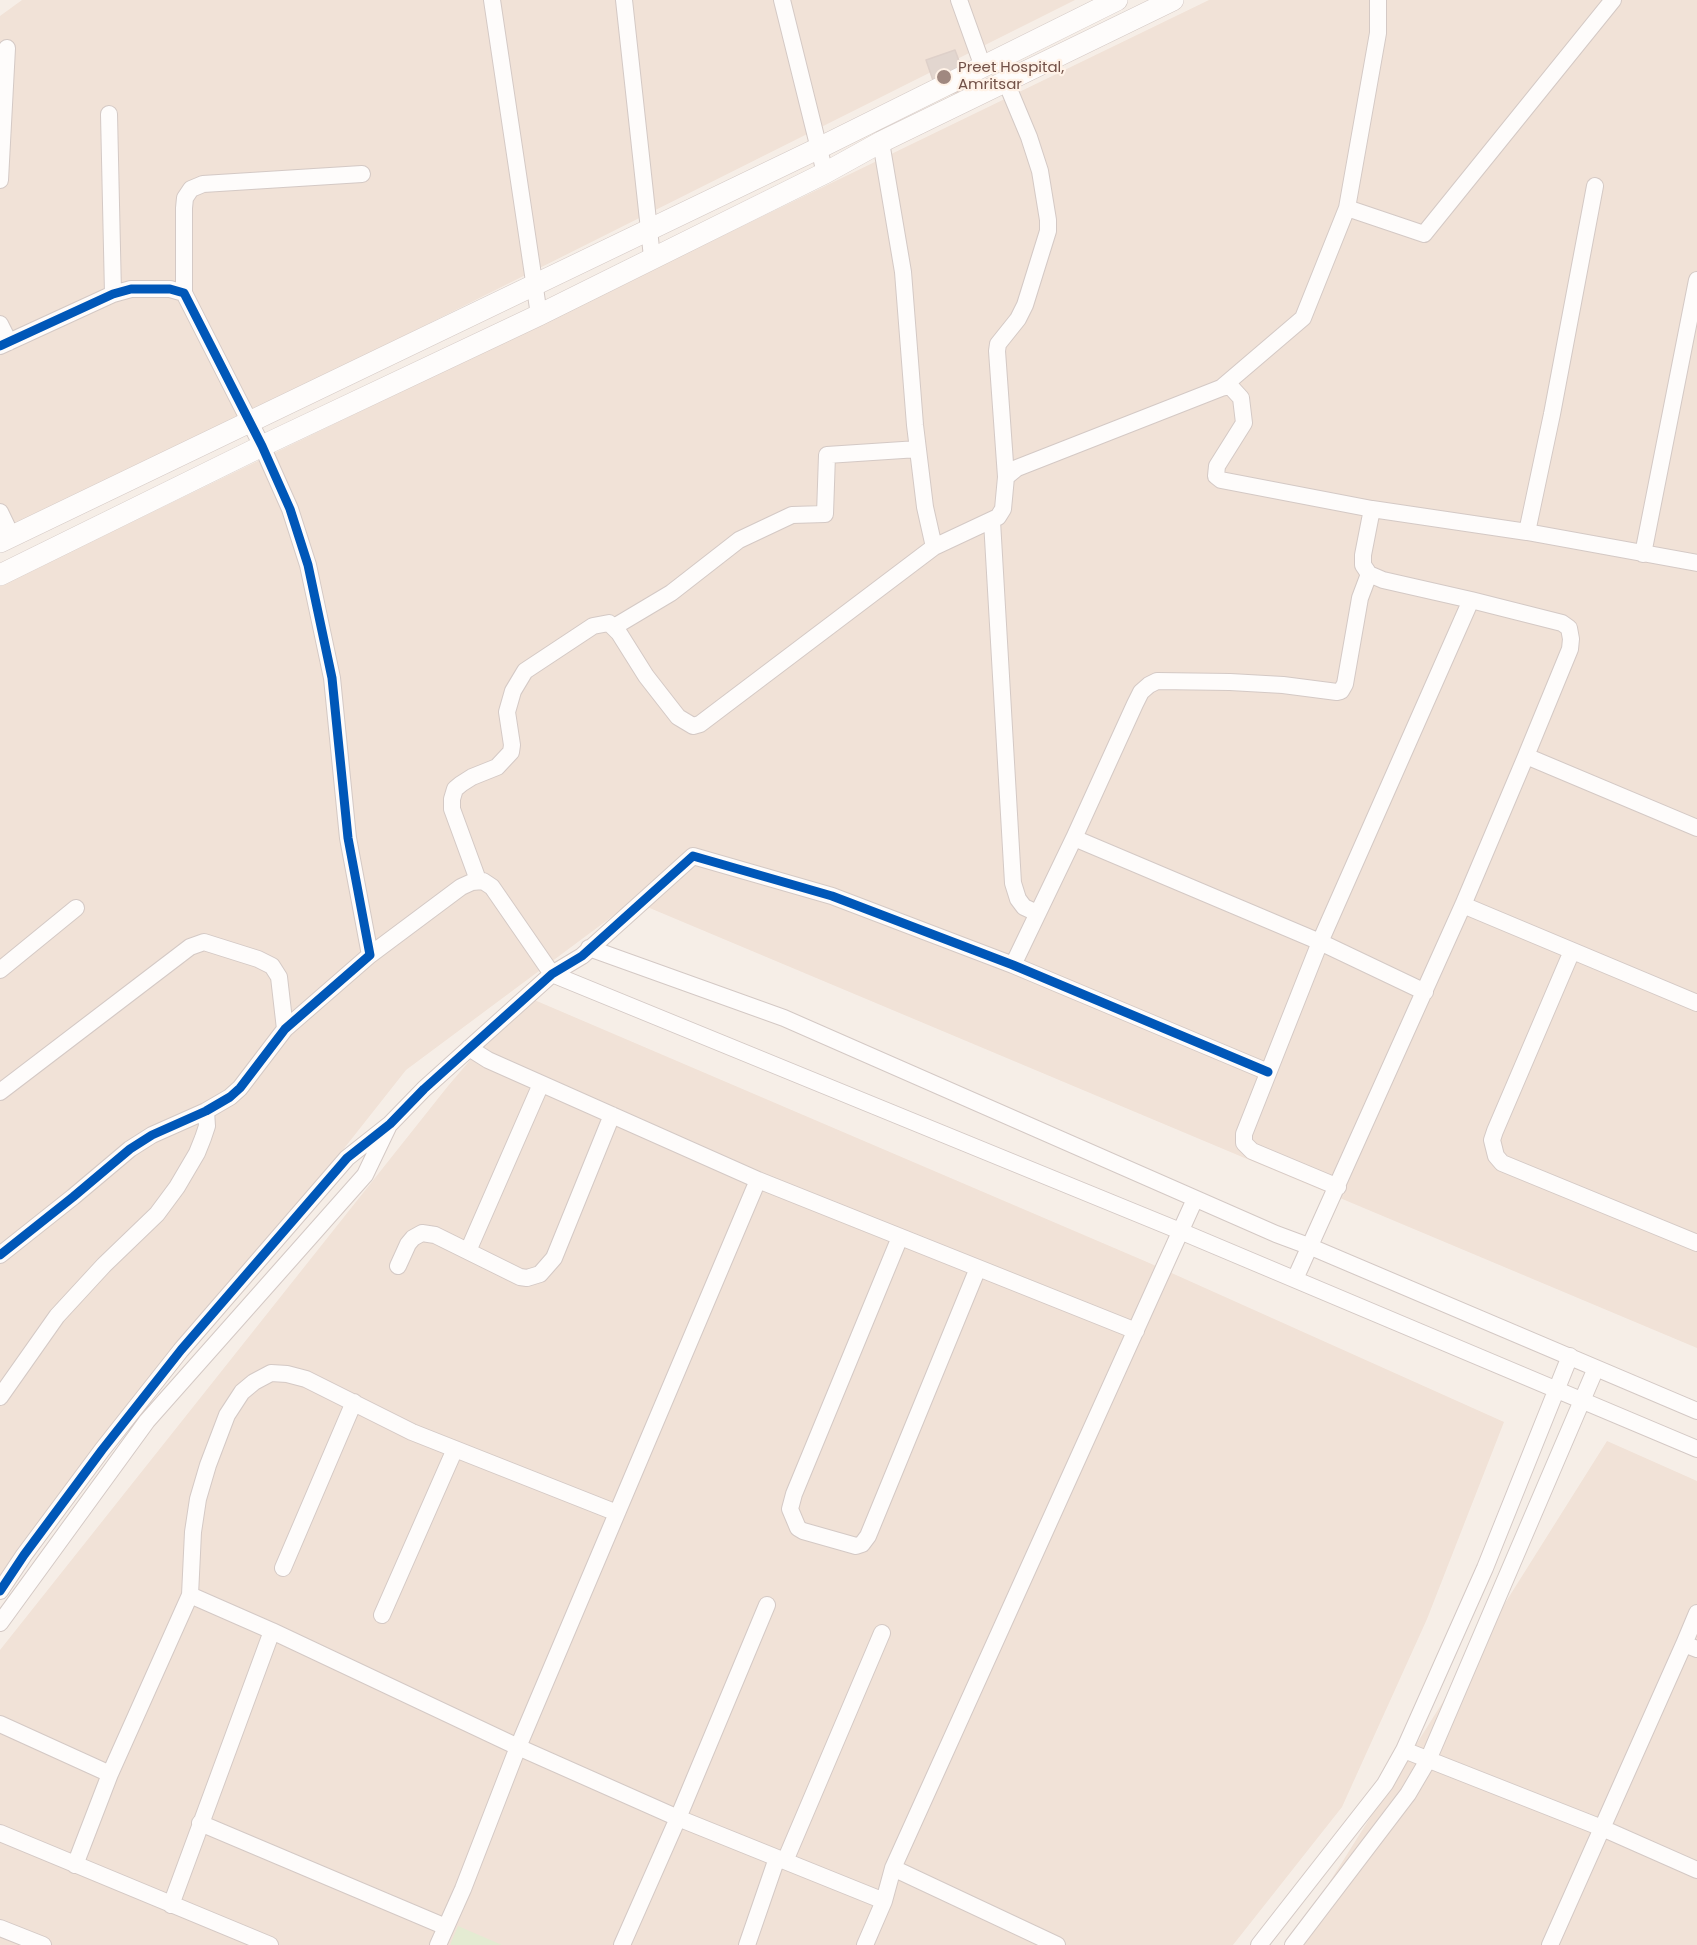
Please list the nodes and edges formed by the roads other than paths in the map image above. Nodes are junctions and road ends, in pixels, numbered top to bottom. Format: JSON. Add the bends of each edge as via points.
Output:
{"nodes":[{"id":1,"x":492,"y":0,"type":"edge"},
{"id":2,"x":624,"y":0,"type":"edge"},
{"id":3,"x":782,"y":0,"type":"edge"},
{"id":4,"x":959,"y":0,"type":"edge"},
{"id":5,"x":1117,"y":0,"type":"edge"},
{"id":6,"x":1173,"y":0,"type":"edge"},
{"id":7,"x":1378,"y":0,"type":"edge"},
{"id":8,"x":1613,"y":0,"type":"edge"},
{"id":9,"x":7,"y":48,"type":"dead end"},
{"id":10,"x":983,"y":68,"type":"junction"},
{"id":11,"x":1006,"y":82,"type":"junction"},
{"id":12,"x":109,"y":114,"type":"dead end"},
{"id":13,"x":1,"y":137,"type":"edge"},
{"id":14,"x":881,"y":142,"type":"junction"},
{"id":15,"x":819,"y":148,"type":"junction"},
{"id":16,"x":825,"y":173,"type":"junction"},
{"id":17,"x":362,"y":174,"type":"dead end"},
{"id":18,"x":0,"y":180,"type":"edge"},
{"id":19,"x":1594,"y":186,"type":"dead end"},
{"id":20,"x":1347,"y":208,"type":"junction"},
{"id":21,"x":650,"y":230,"type":"junction"},
{"id":22,"x":652,"y":257,"type":"junction"},
{"id":23,"x":1697,"y":280,"type":"edge"},
{"id":24,"x":535,"y":286,"type":"junction"},
{"id":25,"x":184,"y":293,"type":"junction"},
{"id":26,"x":113,"y":294,"type":"junction"},
{"id":27,"x":539,"y":315,"type":"junction"},
{"id":28,"x":0,"y":324,"type":"edge"},
{"id":29,"x":4,"y":344,"type":"edge"},
{"id":30,"x":1221,"y":388,"type":"junction"},
{"id":31,"x":250,"y":422,"type":"junction"},
{"id":32,"x":262,"y":446,"type":"junction"},
{"id":33,"x":918,"y":449,"type":"junction"},
{"id":34,"x":1006,"y":477,"type":"junction"},
{"id":35,"x":1372,"y":509,"type":"junction"},
{"id":36,"x":0,"y":512,"type":"edge"},
{"id":37,"x":992,"y":521,"type":"junction"},
{"id":38,"x":1527,"y":532,"type":"junction"},
{"id":39,"x":6,"y":539,"type":"edge"},
{"id":40,"x":934,"y":548,"type":"junction"},
{"id":41,"x":1643,"y":554,"type":"junction"},
{"id":42,"x":1697,"y":563,"type":"edge"},
{"id":43,"x":1369,"y":574,"type":"junction"},
{"id":44,"x":0,"y":575,"type":"edge"},
{"id":45,"x":1471,"y":600,"type":"junction"},
{"id":46,"x":614,"y":627,"type":"junction"},
{"id":47,"x":1526,"y":756,"type":"junction"},
{"id":48,"x":1697,"y":828,"type":"edge"},
{"id":49,"x":1074,"y":838,"type":"junction"},
{"id":50,"x":478,"y":880,"type":"junction"},
{"id":51,"x":1463,"y":905,"type":"junction"},
{"id":52,"x":76,"y":908,"type":"dead end"},
{"id":53,"x":1038,"y":913,"type":"junction"},
{"id":54,"x":1320,"y":942,"type":"junction"},
{"id":55,"x":589,"y":948,"type":"junction"},
{"id":56,"x":1572,"y":951,"type":"junction"},
{"id":57,"x":370,"y":955,"type":"junction"},
{"id":58,"x":1013,"y":965,"type":"junction"},
{"id":59,"x":0,"y":970,"type":"edge"},
{"id":60,"x":552,"y":974,"type":"junction"},
{"id":61,"x":1425,"y":992,"type":"junction"},
{"id":62,"x":1697,"y":1003,"type":"edge"},
{"id":63,"x":285,"y":1029,"type":"junction"},
{"id":64,"x":469,"y":1048,"type":"junction"},
{"id":65,"x":1268,"y":1072,"type":"junction"},
{"id":66,"x":540,"y":1084,"type":"junction"},
{"id":67,"x":0,"y":1092,"type":"edge"},
{"id":68,"x":206,"y":1111,"type":"junction"},
{"id":69,"x":612,"y":1115,"type":"junction"},
{"id":70,"x":390,"y":1124,"type":"junction"},
{"id":71,"x":758,"y":1180,"type":"junction"},
{"id":72,"x":1338,"y":1187,"type":"junction"},
{"id":73,"x":1195,"y":1198,"type":"junction"},
{"id":74,"x":1180,"y":1231,"type":"junction"},
{"id":75,"x":900,"y":1237,"type":"junction"},
{"id":76,"x":1697,"y":1243,"type":"edge"},
{"id":77,"x":1311,"y":1247,"type":"junction"},
{"id":78,"x":468,"y":1251,"type":"junction"},
{"id":79,"x":0,"y":1255,"type":"edge"},
{"id":80,"x":398,"y":1266,"type":"dead end"},
{"id":81,"x":978,"y":1268,"type":"junction"},
{"id":82,"x":1295,"y":1279,"type":"junction"},
{"id":83,"x":1136,"y":1330,"type":"junction"},
{"id":84,"x":1569,"y":1356,"type":"junction"},
{"id":85,"x":1596,"y":1368,"type":"junction"},
{"id":86,"x":1558,"y":1390,"type":"junction"},
{"id":87,"x":0,"y":1397,"type":"edge"},
{"id":88,"x":1581,"y":1400,"type":"junction"},
{"id":89,"x":354,"y":1402,"type":"junction"},
{"id":90,"x":1697,"y":1411,"type":"edge"},
{"id":91,"x":455,"y":1449,"type":"junction"},
{"id":92,"x":1697,"y":1449,"type":"edge"},
{"id":93,"x":617,"y":1513,"type":"junction"},
{"id":94,"x":283,"y":1568,"type":"dead end"},
{"id":95,"x":0,"y":1591,"type":"edge"},
{"id":96,"x":190,"y":1595,"type":"junction"},
{"id":97,"x":767,"y":1605,"type":"dead end"},
{"id":98,"x":1697,"y":1613,"type":"edge"},
{"id":99,"x":382,"y":1615,"type":"dead end"},
{"id":100,"x":0,"y":1623,"type":"edge"},
{"id":101,"x":272,"y":1631,"type":"junction"},
{"id":102,"x":882,"y":1633,"type":"dead end"},
{"id":103,"x":1690,"y":1646,"type":"edge"},
{"id":104,"x":0,"y":1724,"type":"edge"},
{"id":105,"x":518,"y":1747,"type":"junction"},
{"id":106,"x":1404,"y":1750,"type":"junction"},
{"id":107,"x":1428,"y":1760,"type":"junction"},
{"id":108,"x":110,"y":1774,"type":"junction"},
{"id":109,"x":678,"y":1818,"type":"junction"},
{"id":110,"x":200,"y":1823,"type":"junction"},
{"id":111,"x":1602,"y":1828,"type":"junction"},
{"id":112,"x":0,"y":1833,"type":"edge"},
{"id":113,"x":781,"y":1860,"type":"junction"},
{"id":114,"x":75,"y":1865,"type":"junction"},
{"id":115,"x":893,"y":1868,"type":"junction"},
{"id":116,"x":1697,"y":1870,"type":"edge"},
{"id":117,"x":884,"y":1901,"type":"junction"},
{"id":118,"x":171,"y":1905,"type":"junction"},
{"id":119,"x":446,"y":1927,"type":"junction"},
{"id":120,"x":0,"y":1928,"type":"edge"},
{"id":121,"x":43,"y":1945,"type":"edge"},
{"id":122,"x":270,"y":1945,"type":"edge"},
{"id":123,"x":438,"y":1945,"type":"edge"},
{"id":124,"x":622,"y":1945,"type":"edge"},
{"id":125,"x":747,"y":1945,"type":"edge"},
{"id":126,"x":866,"y":1945,"type":"edge"},
{"id":127,"x":1057,"y":1945,"type":"edge"},
{"id":128,"x":1259,"y":1945,"type":"edge"},
{"id":129,"x":1293,"y":1945,"type":"edge"},
{"id":130,"x":1550,"y":1945,"type":"edge"}],
"edges":[{"from":1,"to":24,"type":"street"},
{"from":2,"to":21,"type":"street"},
{"from":3,"to":15,"type":"street"},
{"from":4,"to":10,"type":"street"},
{"from":5,"to":10,"type":"street"},
{"from":6,"to":11,"type":"street"},
{"from":7,"to":20,"type":"street","via":[[1378,33]]},
{"from":8,"to":20,"type":"street","via":[[1424,234]]},
{"from":9,"to":13,"type":"street"},
{"from":10,"to":15,"type":"street"},
{"from":11,"to":14,"type":"street"},
{"from":11,"to":34,"type":"street","via":[[1040,171],[1048,231],[1025,305],[998,344]]},
{"from":12,"to":26,"type":"street"},
{"from":13,"to":18,"type":"street"},
{"from":14,"to":16,"type":"street"},
{"from":14,"to":33,"type":"street","via":[[903,272]]},
{"from":15,"to":16,"type":"street"},
{"from":15,"to":21,"type":"street"},
{"from":16,"to":22,"type":"street"},
{"from":17,"to":25,"type":"street","via":[[204,184],[191,189],[184,208]]},
{"from":19,"to":38,"type":"street"},
{"from":20,"to":30,"type":"street","via":[[1304,318]]},
{"from":21,"to":22,"type":"street"},
{"from":21,"to":24,"type":"street"},
{"from":22,"to":27,"type":"street"},
{"from":23,"to":41,"type":"street"},
{"from":24,"to":27,"type":"street"},
{"from":24,"to":31,"type":"street"},
{"from":25,"to":26,"type":"street","via":[[149,288]]},
{"from":25,"to":31,"type":"street"},
{"from":26,"to":29,"type":"street"},
{"from":27,"to":32,"type":"street"},
{"from":28,"to":29,"type":"street"},
{"from":30,"to":34,"type":"street","via":[[1017,468]]},
{"from":30,"to":35,"type":"street","via":[[1230,386],[1238,393],[1244,423],[1217,466],[1216,476]]},
{"from":31,"to":32,"type":"street"},
{"from":31,"to":39,"type":"street"},
{"from":32,"to":44,"type":"street"},
{"from":32,"to":57,"type":"street","via":[[290,509],[321,616],[332,678],[348,838]]},
{"from":33,"to":40,"type":"street"},
{"from":33,"to":46,"type":"street","via":[[827,455],[825,514],[792,515],[739,540],[671,593]]},
{"from":34,"to":37,"type":"street","via":[[1002,513]]},
{"from":35,"to":38,"type":"street"},
{"from":35,"to":43,"type":"street","via":[[1363,555],[1363,565]]},
{"from":36,"to":39,"type":"street"},
{"from":37,"to":40,"type":"street"},
{"from":37,"to":53,"type":"street","via":[[1013,884],[1024,907]]},
{"from":38,"to":41,"type":"street"},
{"from":40,"to":46,"type":"street","via":[[708,719],[693,726],[678,717]]},
{"from":41,"to":42,"type":"street"},
{"from":43,"to":45,"type":"street"},
{"from":43,"to":49,"type":"street","via":[[1360,598],[1341,691],[1230,682],[1157,681],[1149,685],[1134,704]]},
{"from":45,"to":47,"type":"street","via":[[1569,628],[1570,650]]},
{"from":45,"to":54,"type":"street"},
{"from":46,"to":50,"type":"street","via":[[609,623],[593,626],[525,671],[507,712],[511,752],[497,767],[455,789],[452,809]]},
{"from":47,"to":48,"type":"street"},
{"from":47,"to":51,"type":"street"},
{"from":49,"to":53,"type":"street"},
{"from":49,"to":54,"type":"street"},
{"from":50,"to":57,"type":"street","via":[[461,887]]},
{"from":50,"to":60,"type":"street","via":[[492,887]]},
{"from":51,"to":56,"type":"street"},
{"from":51,"to":61,"type":"street"},
{"from":52,"to":59,"type":"street"},
{"from":53,"to":58,"type":"street"},
{"from":54,"to":61,"type":"street"},
{"from":54,"to":65,"type":"street"},
{"from":55,"to":58,"type":"street","via":[[693,856],[832,896]]},
{"from":55,"to":60,"type":"street"},
{"from":55,"to":73,"type":"street","via":[[784,1018]]},
{"from":56,"to":62,"type":"street"},
{"from":56,"to":76,"type":"street","via":[[1495,1131],[1492,1140],[1496,1156],[1502,1164]]},
{"from":57,"to":63,"type":"street"},
{"from":58,"to":65,"type":"street"},
{"from":60,"to":64,"type":"street"},
{"from":60,"to":74,"type":"street"},
{"from":61,"to":72,"type":"street"},
{"from":63,"to":67,"type":"street","via":[[279,977],[272,966],[210,943],[196,944]]},
{"from":63,"to":68,"type":"street","via":[[240,1088]]},
{"from":64,"to":66,"type":"street"},
{"from":64,"to":70,"type":"street"},
{"from":65,"to":72,"type":"street","via":[[1244,1143],[1252,1151]]},
{"from":66,"to":69,"type":"street"},
{"from":66,"to":78,"type":"street"},
{"from":68,"to":79,"type":"street","via":[[130,1149]]},
{"from":68,"to":87,"type":"street","via":[[203,1138],[177,1187],[157,1214],[57,1316]]},
{"from":69,"to":71,"type":"street"},
{"from":69,"to":78,"type":"street","via":[[554,1258],[544,1270],[520,1277]]},
{"from":70,"to":95,"type":"street","via":[[347,1158],[181,1350],[102,1450]]},
{"from":70,"to":100,"type":"street","via":[[365,1175],[147,1421]]},
{"from":71,"to":75,"type":"street"},
{"from":71,"to":93,"type":"street"},
{"from":72,"to":77,"type":"street"},
{"from":73,"to":74,"type":"street"},
{"from":73,"to":77,"type":"street"},
{"from":74,"to":82,"type":"street"},
{"from":74,"to":83,"type":"street"},
{"from":75,"to":81,"type":"street"},
{"from":75,"to":81,"type":"street","via":[[794,1494],[790,1509],[803,1531],[856,1546],[868,1536]]},
{"from":77,"to":82,"type":"street"},
{"from":77,"to":84,"type":"street"},
{"from":78,"to":80,"type":"street","via":[[422,1233],[412,1238]]},
{"from":81,"to":83,"type":"street"},
{"from":82,"to":86,"type":"street"},
{"from":83,"to":115,"type":"street"},
{"from":84,"to":85,"type":"street"},
{"from":84,"to":86,"type":"street"},
{"from":85,"to":88,"type":"street"},
{"from":85,"to":90,"type":"street"},
{"from":86,"to":88,"type":"street"},
{"from":86,"to":106,"type":"street"},
{"from":88,"to":92,"type":"street"},
{"from":88,"to":107,"type":"street"},
{"from":89,"to":91,"type":"street"},
{"from":89,"to":94,"type":"street"},
{"from":89,"to":96,"type":"street","via":[[287,1374],[272,1373],[242,1392],[227,1415],[198,1499]]},
{"from":91,"to":93,"type":"street"},
{"from":91,"to":99,"type":"street"},
{"from":93,"to":105,"type":"street"},
{"from":96,"to":101,"type":"street"},
{"from":96,"to":108,"type":"street"},
{"from":97,"to":109,"type":"street"},
{"from":98,"to":103,"type":"street"},
{"from":101,"to":105,"type":"street"},
{"from":101,"to":110,"type":"street"},
{"from":102,"to":113,"type":"street"},
{"from":103,"to":111,"type":"street"},
{"from":104,"to":108,"type":"street"},
{"from":105,"to":109,"type":"street"},
{"from":105,"to":119,"type":"street"},
{"from":106,"to":107,"type":"street"},
{"from":106,"to":128,"type":"street","via":[[1385,1784]]},
{"from":107,"to":111,"type":"street"},
{"from":107,"to":129,"type":"street","via":[[1408,1794]]},
{"from":108,"to":114,"type":"street"},
{"from":109,"to":113,"type":"street"},
{"from":109,"to":124,"type":"street"},
{"from":110,"to":118,"type":"street"},
{"from":110,"to":119,"type":"street"},
{"from":111,"to":116,"type":"street"},
{"from":111,"to":130,"type":"street"},
{"from":112,"to":114,"type":"street"},
{"from":113,"to":117,"type":"street"},
{"from":113,"to":125,"type":"street"},
{"from":114,"to":118,"type":"street"},
{"from":115,"to":117,"type":"street"},
{"from":115,"to":127,"type":"street"},
{"from":117,"to":126,"type":"street"},
{"from":118,"to":122,"type":"street"},
{"from":119,"to":123,"type":"street"},
{"from":120,"to":121,"type":"street"}]}
